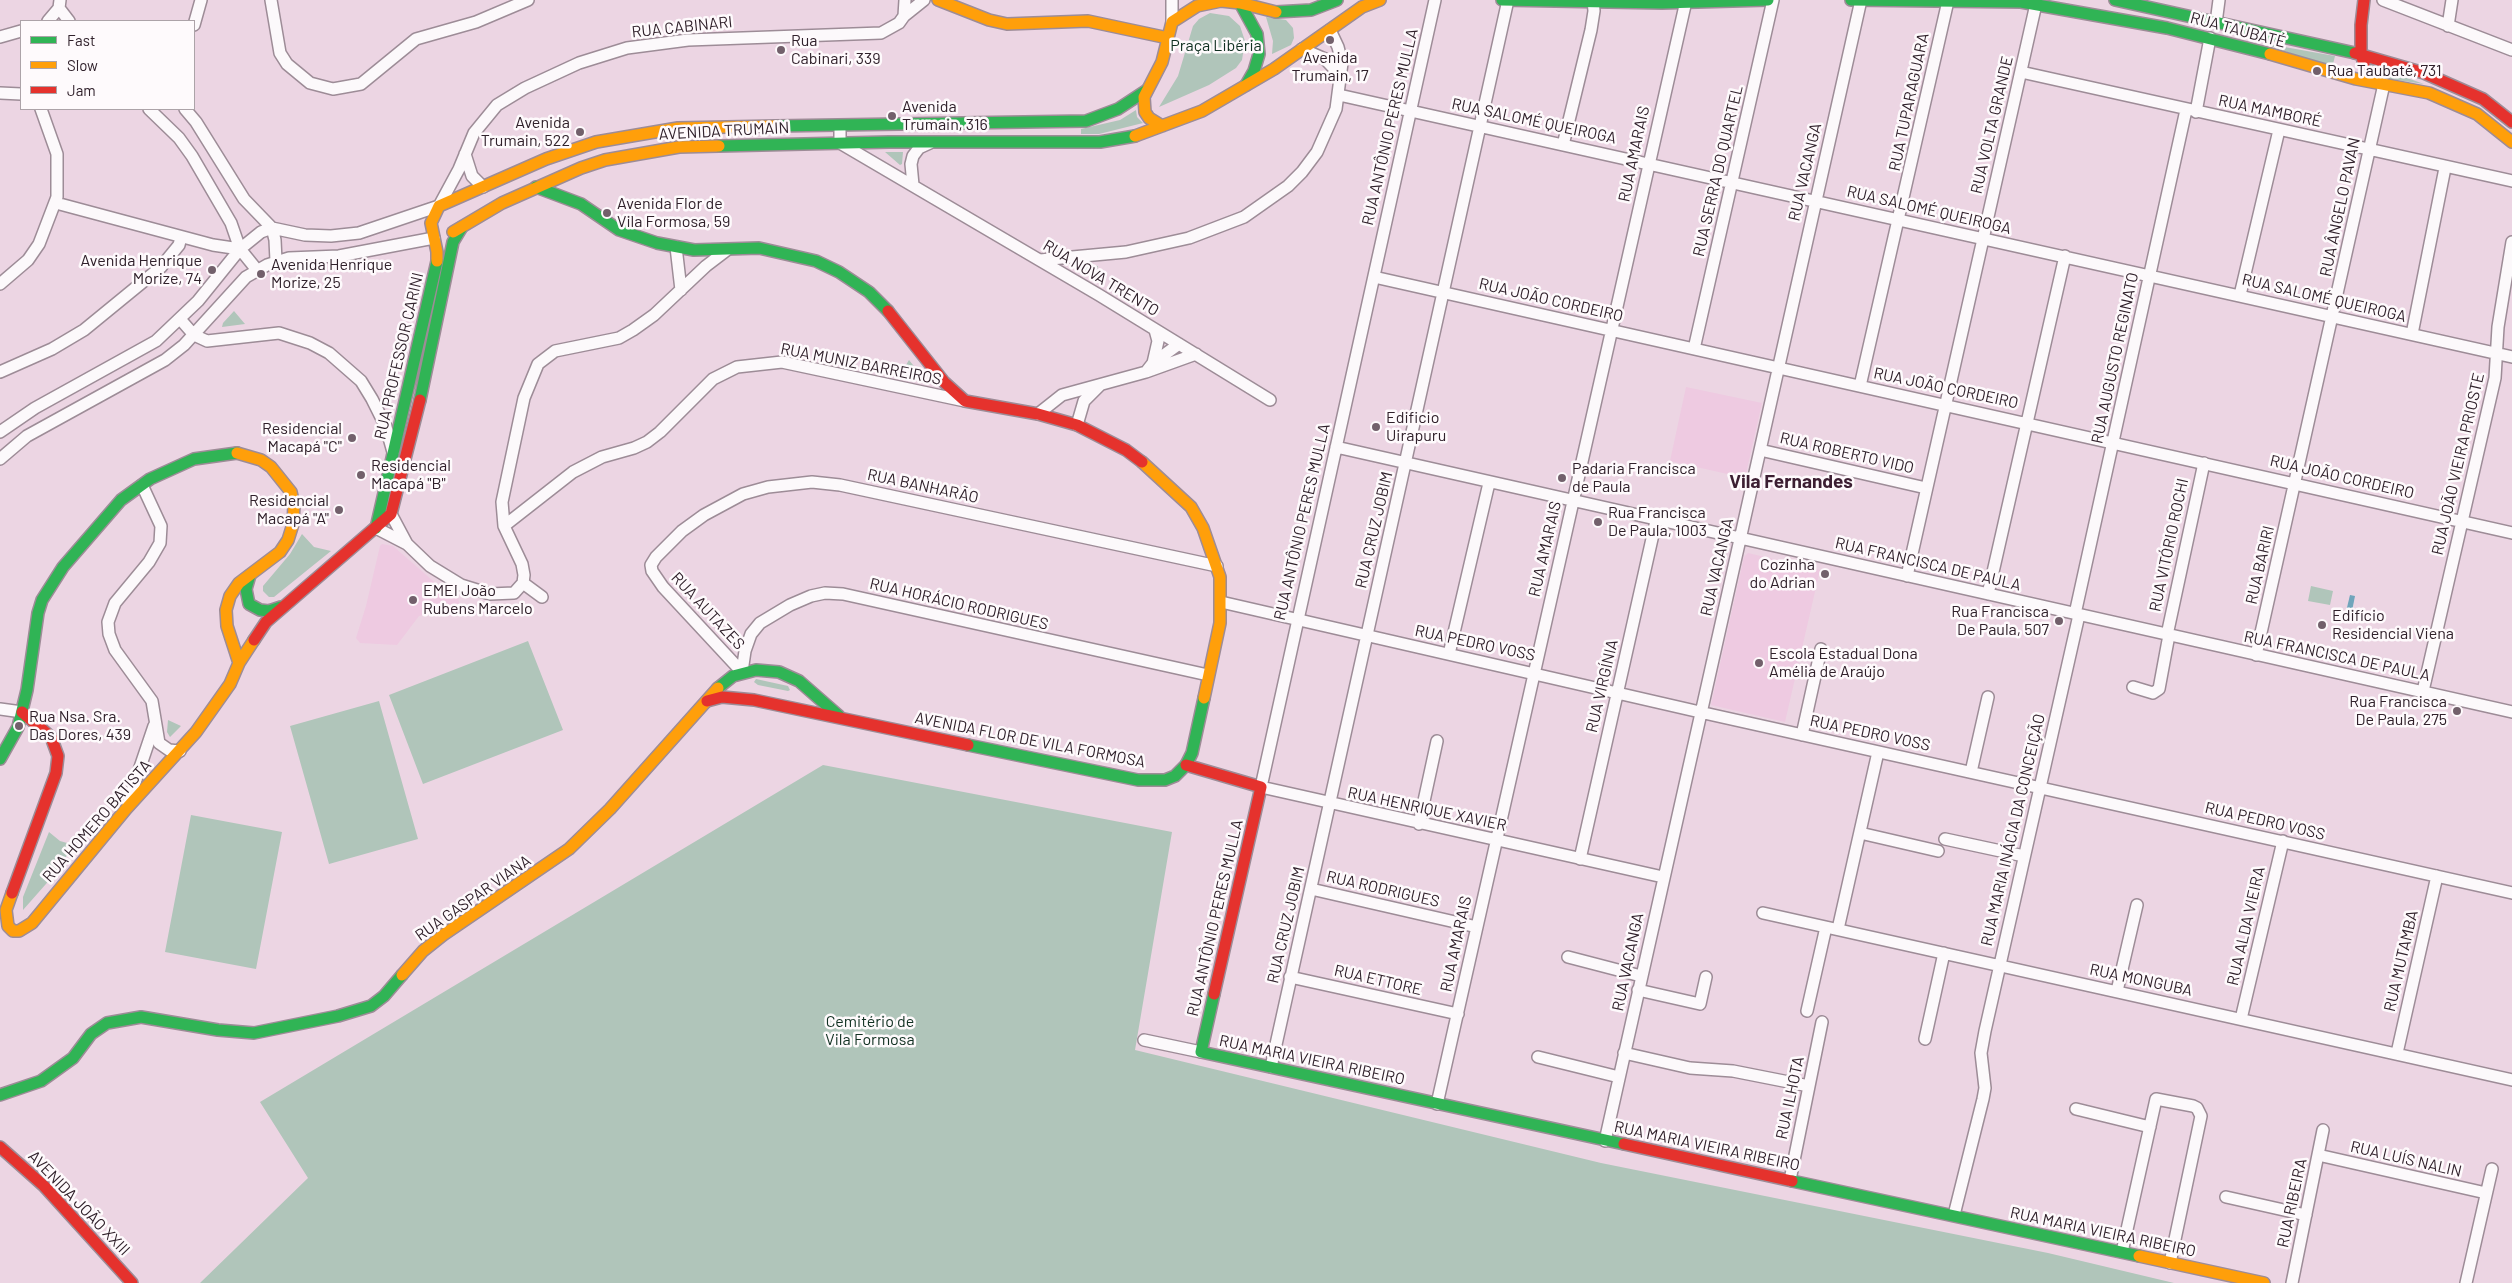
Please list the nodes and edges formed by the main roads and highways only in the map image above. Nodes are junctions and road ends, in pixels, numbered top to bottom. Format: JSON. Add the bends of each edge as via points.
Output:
{"nodes":[{"id":1,"x":938,"y":0,"type":"edge"},
{"id":2,"x":1337,"y":0,"type":"edge"},
{"id":3,"x":1380,"y":0,"type":"edge"},
{"id":4,"x":1502,"y":0,"type":"edge"},
{"id":5,"x":1508,"y":0,"type":"edge"},
{"id":6,"x":1768,"y":0,"type":"edge"},
{"id":7,"x":1851,"y":0,"type":"edge"},
{"id":8,"x":1861,"y":0,"type":"edge"},
{"id":9,"x":2115,"y":0,"type":"edge"},
{"id":10,"x":2364,"y":0,"type":"edge"},
{"id":11,"x":1238,"y":1,"type":"edge"},
{"id":12,"x":1593,"y":1,"type":"edge"},
{"id":13,"x":1948,"y":1,"type":"edge"},
{"id":14,"x":2138,"y":2,"type":"edge"},
{"id":15,"x":1321,"y":3,"type":"edge"},
{"id":16,"x":1303,"y":11,"type":"junction"},
{"id":17,"x":2361,"y":25,"type":"junction"},
{"id":18,"x":1330,"y":30,"type":"junction"},
{"id":19,"x":2274,"y":37,"type":"junction"},
{"id":20,"x":1168,"y":38,"type":"junction"},
{"id":21,"x":2349,"y":52,"type":"junction"},
{"id":22,"x":2266,"y":54,"type":"junction"},
{"id":23,"x":2361,"y":54,"type":"junction"},
{"id":24,"x":2356,"y":79,"type":"junction"},
{"id":25,"x":1245,"y":86,"type":"junction"},
{"id":26,"x":1148,"y":90,"type":"junction"},
{"id":27,"x":2512,"y":122,"type":"edge"},
{"id":28,"x":1162,"y":126,"type":"junction"},
{"id":29,"x":2512,"y":142,"type":"edge"},
{"id":30,"x":546,"y":159,"type":"junction"},
{"id":31,"x":562,"y":176,"type":"junction"},
{"id":32,"x":536,"y":187,"type":"junction"},
{"id":33,"x":580,"y":204,"type":"junction"},
{"id":34,"x":439,"y":206,"type":"joint"},
{"id":35,"x":462,"y":226,"type":"junction"},
{"id":36,"x":434,"y":238,"type":"junction"},
{"id":37,"x":376,"y":528,"type":"junction"},
{"id":38,"x":250,"y":575,"type":"junction"},
{"id":39,"x":283,"y":606,"type":"junction"},
{"id":40,"x":239,"y":663,"type":"junction"},
{"id":41,"x":742,"y":672,"type":"junction"},
{"id":42,"x":799,"y":682,"type":"junction"},
{"id":43,"x":754,"y":700,"type":"junction"},
{"id":44,"x":707,"y":701,"type":"junction"},
{"id":45,"x":775,"y":704,"type":"junction"},
{"id":46,"x":22,"y":712,"type":"junction"},
{"id":47,"x":843,"y":719,"type":"junction"},
{"id":48,"x":0,"y":759,"type":"edge"},
{"id":49,"x":1186,"y":765,"type":"junction"},
{"id":50,"x":1261,"y":787,"type":"joint"},
{"id":51,"x":1202,"y":1052,"type":"joint"},
{"id":52,"x":0,"y":1095,"type":"edge"},
{"id":53,"x":0,"y":1148,"type":"edge"},
{"id":54,"x":123,"y":1278,"type":"edge"},
{"id":55,"x":132,"y":1283,"type":"edge"},
{"id":56,"x":2264,"y":1283,"type":"edge"}],
"edges":[{"from":1,"to":20,"type":"main road","via":[[1007,24],[1088,21]]},
{"from":2,"to":15,"type":"main road"},
{"from":3,"to":18,"type":"main road","via":[[1362,7]]},
{"from":4,"to":5,"type":"main road"},
{"from":5,"to":12,"type":"main road"},
{"from":6,"to":12,"type":"main road"},
{"from":7,"to":8,"type":"main road","name":"RUA TAUBATÉ"},
{"from":8,"to":13,"type":"main road","name":"RUA TAUBATÉ"},
{"from":9,"to":14,"type":"main road","name":"RUA TAUBATÉ"},
{"from":10,"to":17,"type":"main road"},
{"from":11,"to":16,"type":"main road","via":[[1271,12]]},
{"from":11,"to":20,"type":"main road","via":[[1212,2],[1188,11],[1172,22]]},
{"from":11,"to":25,"type":"main road","via":[[1257,34],[1259,54]]},
{"from":13,"to":22,"type":"main road","name":"RUA TAUBATÉ","via":[[2036,4],[2210,38]]},
{"from":14,"to":19,"type":"main road","name":"RUA TAUBATÉ"},
{"from":15,"to":16,"type":"main road"},
{"from":16,"to":18,"type":"main road"},
{"from":17,"to":21,"type":"main road"},
{"from":17,"to":23,"type":"main road"},
{"from":18,"to":25,"type":"main road"},
{"from":19,"to":21,"type":"main road","name":"RUA TAUBATÉ"},
{"from":19,"to":22,"type":"main road","via":[[2259,41],[2259,47]]},
{"from":20,"to":26,"type":"main road","via":[[1162,62]]},
{"from":21,"to":23,"type":"main road","name":"RUA TAUBATÉ"},
{"from":22,"to":24,"type":"main road","name":"RUA TAUBATÉ"},
{"from":23,"to":24,"type":"main road","via":[[2364,68]]},
{"from":23,"to":27,"type":"main road","name":"RUA TAUBATÉ","via":[[2424,73],[2465,90]]},
{"from":24,"to":29,"type":"main road","name":"RUA TAUBATÉ","via":[[2429,93],[2456,103],[2477,114]]},
{"from":25,"to":28,"type":"main road","via":[[1202,111]]},
{"from":26,"to":28,"type":"main road","via":[[1144,97],[1145,112]]},
{"from":26,"to":30,"type":"main road","name":"AVENIDA TRUMAIN","via":[[1118,109],[1086,121],[678,128],[596,142]]},
{"from":28,"to":31,"type":"main road","name":"AVENIDA TRUMAIN","via":[[1136,136],[1100,142],[933,141],[679,147],[605,160]]},
{"from":30,"to":31,"type":"main road"},
{"from":30,"to":34,"type":"main road","name":"AVENIDA TRUMAIN"},
{"from":31,"to":32,"type":"main road","name":"AVENIDA TRUMAIN"},
{"from":31,"to":33,"type":"main road"},
{"from":32,"to":33,"type":"main road"},
{"from":32,"to":35,"type":"main road","name":"AVENIDA TRUMAIN"},
{"from":33,"to":49,"type":"main road","via":[[619,230],[676,247],[759,248],[816,261],[870,292],[896,319],[944,382],[965,401],[1038,414],[1077,425],[1126,450],[1171,485],[1203,528],[1220,577],[1222,602],[1192,753]]},
{"from":34,"to":36,"type":"main road","name":"RUA PROFESSOR CARINI","via":[[431,223]]},
{"from":35,"to":36,"type":"main road","name":"AVENIDA TRUMAIN"},
{"from":35,"to":37,"type":"main road","name":"RUA PROFESSOR CARINI","via":[[454,242],[391,514]]},
{"from":36,"to":37,"type":"main road","name":"RUA PROFESSOR CARINI","via":[[436,271]]},
{"from":37,"to":39,"type":"main road","name":"RUA HOMERO BATISTA"},
{"from":38,"to":39,"type":"main road","via":[[246,589],[249,604],[269,612]]},
{"from":38,"to":40,"type":"main road","via":[[230,596],[226,610],[229,638]]},
{"from":38,"to":46,"type":"main road","via":[[280,552],[288,540],[294,505],[291,492],[282,478],[260,460],[235,452],[213,454],[170,468],[121,500],[63,567],[42,600]]},
{"from":39,"to":40,"type":"main road","name":"RUA HOMERO BATISTA","via":[[266,622]]},
{"from":40,"to":46,"type":"main road","name":"RUA HOMERO BATISTA","via":[[212,711],[180,751],[126,809],[32,922],[19,932],[8,926],[6,910],[56,773],[58,756],[51,737]]},
{"from":41,"to":42,"type":"main road","name":"AVENIDA FLOR DE VILA FORMOSA","via":[[766,669]]},
{"from":41,"to":43,"type":"main road"},
{"from":41,"to":44,"type":"main road","name":"RUA GASPAR VIANA","via":[[724,682]]},
{"from":42,"to":45,"type":"main road","via":[[797,698]]},
{"from":42,"to":47,"type":"main road","name":"AVENIDA FLOR DE VILA FORMOSA"},
{"from":43,"to":44,"type":"main road","via":[[722,697]]},
{"from":43,"to":45,"type":"main road","name":"AVENIDA FLOR DE VILA FORMOSA"},
{"from":44,"to":52,"type":"main road","name":"RUA GASPAR VIANA","via":[[610,809],[569,849],[443,935],[423,951],[372,1006],[254,1033],[218,1030],[160,1018],[114,1021],[91,1034],[73,1058],[46,1078]]},
{"from":45,"to":47,"type":"main road","name":"AVENIDA FLOR DE VILA FORMOSA"},
{"from":46,"to":48,"type":"main road","via":[[18,727]]},
{"from":47,"to":49,"type":"main road","name":"AVENIDA FLOR DE VILA FORMOSA","via":[[1138,780],[1165,780],[1175,776]]},
{"from":49,"to":50,"type":"main road","name":"RUA HENRIQUE XAVIER"},
{"from":50,"to":51,"type":"main road","name":"RUA ANTÔNIO PERES MULLA"},
{"from":51,"to":56,"type":"main road","name":"RUA MARIA VIEIRA RIBEIRO"},
{"from":53,"to":54,"type":"main road","name":"AVENIDA JOÃO XXIII","via":[[44,1186]]},
{"from":54,"to":55,"type":"main road","name":"AVENIDA JOÃO XXIII"}]}
